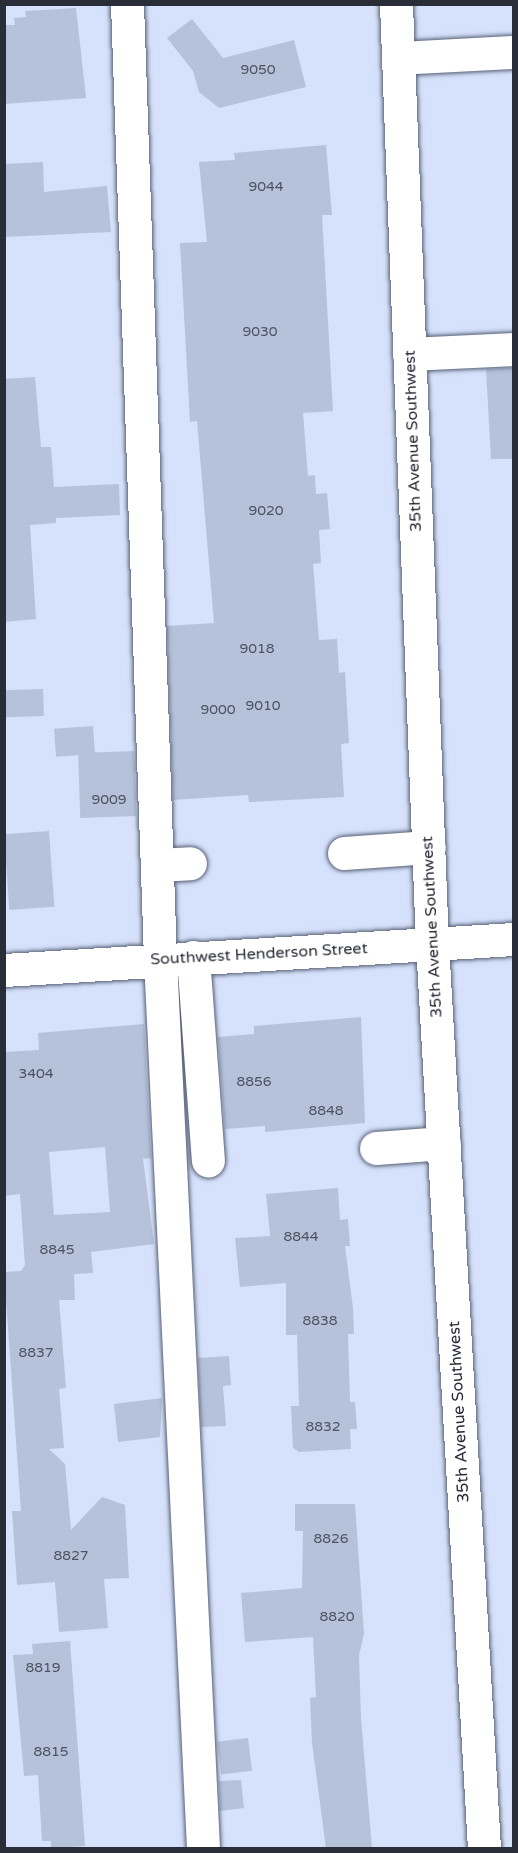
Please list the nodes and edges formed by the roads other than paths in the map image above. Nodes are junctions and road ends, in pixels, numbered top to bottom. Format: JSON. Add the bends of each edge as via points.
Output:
{"nodes":[{"id":1,"x":127,"y":4,"type":"edge"},
{"id":2,"x":396,"y":4,"type":"edge"},
{"id":3,"x":513,"y":52,"type":"edge"},
{"id":4,"x":398,"y":58,"type":"junction"},
{"id":5,"x":513,"y":348,"type":"edge"},
{"id":6,"x":409,"y":354,"type":"junction"},
{"id":7,"x":429,"y":847,"type":"junction"},
{"id":8,"x":344,"y":853,"type":"dead end"},
{"id":9,"x":190,"y":863,"type":"dead end"},
{"id":10,"x":157,"y":865,"type":"junction"},
{"id":11,"x":513,"y":939,"type":"edge"},
{"id":12,"x":432,"y":944,"type":"junction"},
{"id":13,"x":194,"y":957,"type":"junction"},
{"id":14,"x":160,"y":959,"type":"junction"},
{"id":15,"x":4,"y":970,"type":"edge"},
{"id":16,"x":444,"y":1143,"type":"junction"},
{"id":17,"x":376,"y":1148,"type":"dead end"},
{"id":18,"x":208,"y":1160,"type":"dead end"},
{"id":19,"x":204,"y":1848,"type":"edge"},
{"id":20,"x":484,"y":1848,"type":"edge"}],
"edges":[{"from":1,"to":10,"type":"main road"},
{"from":2,"to":4,"type":"main road","name":"35th Avenue Southwest"},
{"from":3,"to":4,"type":"main road"},
{"from":4,"to":6,"type":"main road","name":"35th Avenue Southwest"},
{"from":5,"to":6,"type":"main road"},
{"from":6,"to":7,"type":"main road","name":"35th Avenue Southwest"},
{"from":7,"to":8,"type":"main road"},
{"from":7,"to":12,"type":"main road","name":"35th Avenue Southwest"},
{"from":9,"to":10,"type":"main road"},
{"from":10,"to":14,"type":"main road"},
{"from":11,"to":12,"type":"main road","name":"Southwest Henderson Street"},
{"from":12,"to":13,"type":"main road","name":"Southwest Henderson Street"},
{"from":12,"to":16,"type":"main road","name":"35th Avenue Southwest"},
{"from":13,"to":14,"type":"main road","name":"Southwest Henderson Street"},
{"from":13,"to":18,"type":"main road"},
{"from":14,"to":15,"type":"main road","name":"Southwest Henderson Street"},
{"from":14,"to":19,"type":"main road"},
{"from":16,"to":17,"type":"main road"},
{"from":16,"to":20,"type":"main road","name":"35th Avenue Southwest"}]}
